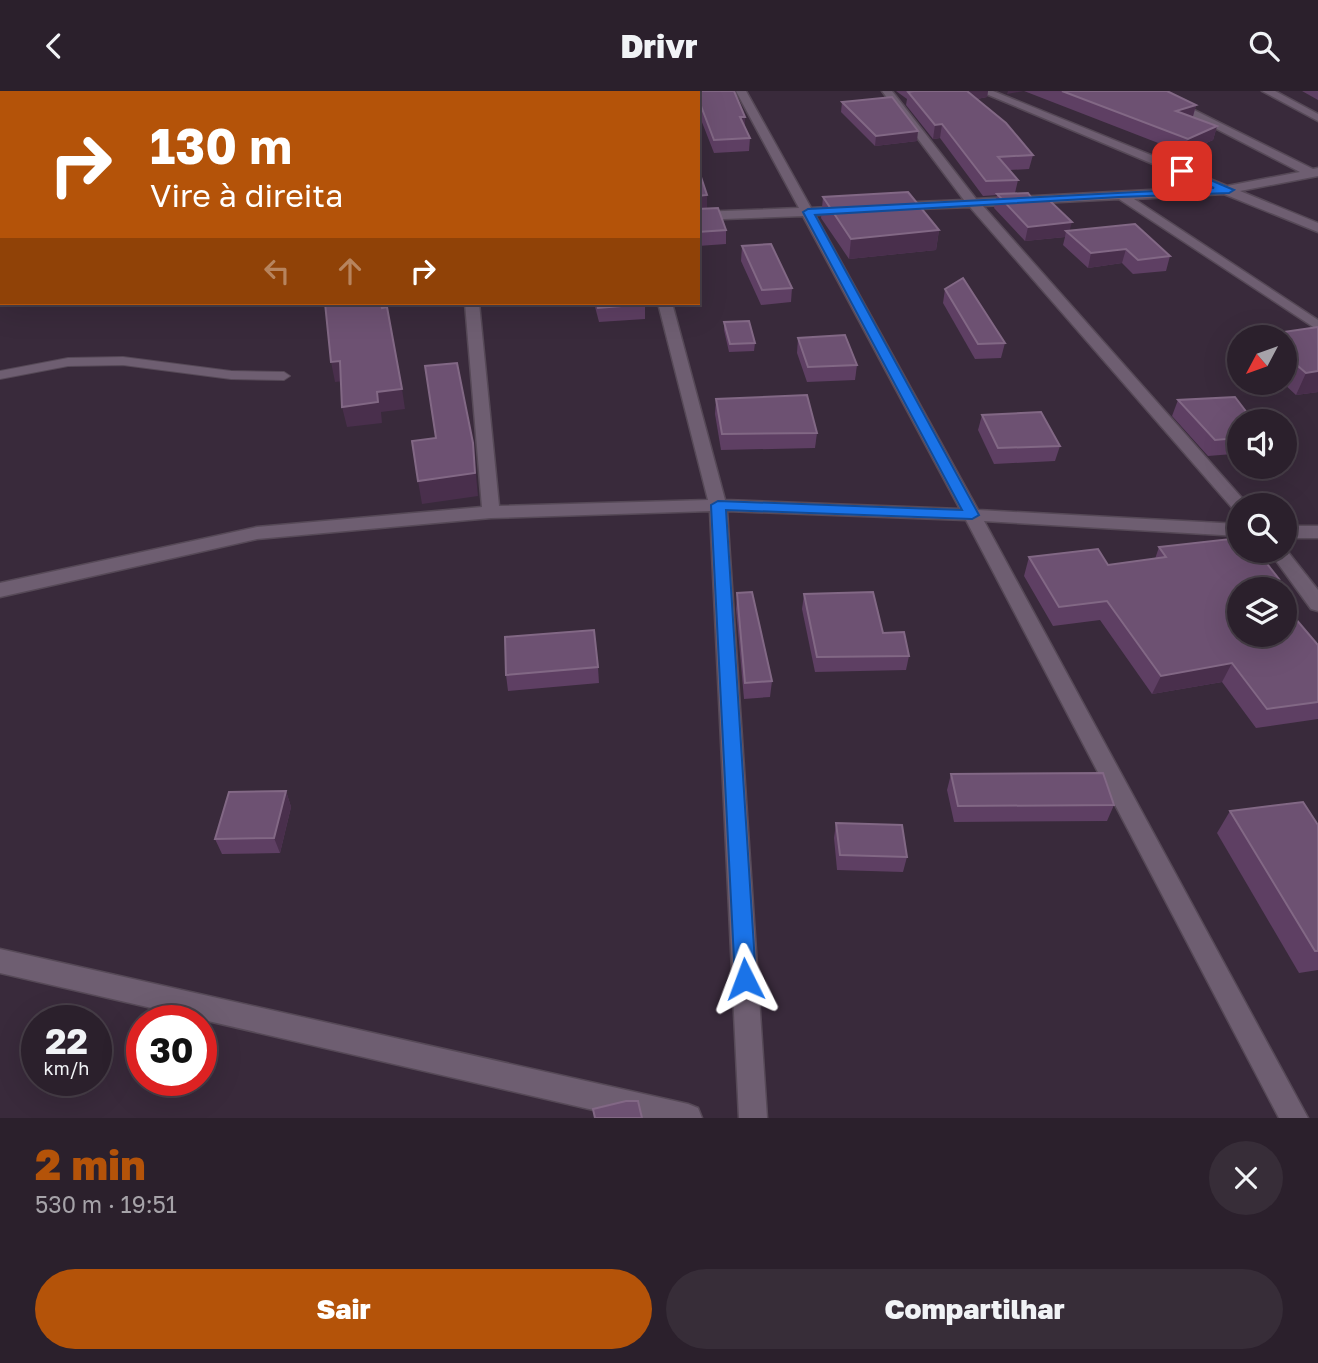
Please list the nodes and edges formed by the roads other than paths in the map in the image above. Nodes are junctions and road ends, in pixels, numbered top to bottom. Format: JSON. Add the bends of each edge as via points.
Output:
{"nodes":[{"id":1,"x":741,"y":91,"type":"edge"},
{"id":2,"x":887,"y":91,"type":"edge"},
{"id":3,"x":985,"y":91,"type":"edge"},
{"id":4,"x":1148,"y":91,"type":"edge"},
{"id":5,"x":1268,"y":91,"type":"edge"},
{"id":6,"x":1318,"y":118,"type":"edge"},
{"id":7,"x":1315,"y":172,"type":"edge"},
{"id":8,"x":1229,"y":190,"type":"junction"},
{"id":9,"x":1119,"y":194,"type":"junction"},
{"id":10,"x":972,"y":202,"type":"junction"},
{"id":11,"x":808,"y":212,"type":"junction"},
{"id":12,"x":700,"y":216,"type":"edge"},
{"id":13,"x":1318,"y":228,"type":"edge"},
{"id":14,"x":472,"y":305,"type":"edge"},
{"id":15,"x":666,"y":305,"type":"edge"},
{"id":16,"x":1318,"y":326,"type":"edge"},
{"id":17,"x":0,"y":375,"type":"edge"},
{"id":18,"x":284,"y":376,"type":"dead end"},
{"id":19,"x":1229,"y":493,"type":"edge"},
{"id":20,"x":718,"y":505,"type":"junction"},
{"id":21,"x":491,"y":512,"type":"junction"},
{"id":22,"x":972,"y":515,"type":"junction"},
{"id":23,"x":1227,"y":529,"type":"edge"},
{"id":24,"x":1297,"y":532,"type":"edge"},
{"id":25,"x":1318,"y":532,"type":"edge"},
{"id":26,"x":1287,"y":563,"type":"edge"},
{"id":27,"x":0,"y":590,"type":"edge"},
{"id":28,"x":1318,"y":604,"type":"edge"},
{"id":29,"x":0,"y":961,"type":"edge"},
{"id":30,"x":648,"y":1114,"type":"edge"},
{"id":31,"x":688,"y":1118,"type":"edge"},
{"id":32,"x":753,"y":1118,"type":"edge"},
{"id":33,"x":1294,"y":1118,"type":"edge"}],
"edges":[{"from":1,"to":11,"type":"street"},
{"from":2,"to":10,"type":"street"},
{"from":3,"to":8,"type":"street"},
{"from":4,"to":7,"type":"street"},
{"from":5,"to":6,"type":"street"},
{"from":7,"to":8,"type":"street"},
{"from":8,"to":9,"type":"street"},
{"from":8,"to":13,"type":"street"},
{"from":9,"to":10,"type":"street"},
{"from":9,"to":16,"type":"street"},
{"from":10,"to":11,"type":"street"},
{"from":10,"to":19,"type":"street"},
{"from":11,"to":12,"type":"street"},
{"from":11,"to":22,"type":"street"},
{"from":14,"to":21,"type":"street"},
{"from":15,"to":20,"type":"street"},
{"from":17,"to":18,"type":"lane","via":[[68,362],[123,361],[231,375]]},
{"from":20,"to":21,"type":"street"},
{"from":20,"to":22,"type":"street"},
{"from":20,"to":32,"type":"street"},
{"from":21,"to":27,"type":"street","via":[[257,533]]},
{"from":22,"to":23,"type":"street"},
{"from":22,"to":33,"type":"street"},
{"from":24,"to":25,"type":"street"},
{"from":26,"to":28,"type":"street"},
{"from":29,"to":30,"type":"street"},
{"from":30,"to":31,"type":"street"}]}
